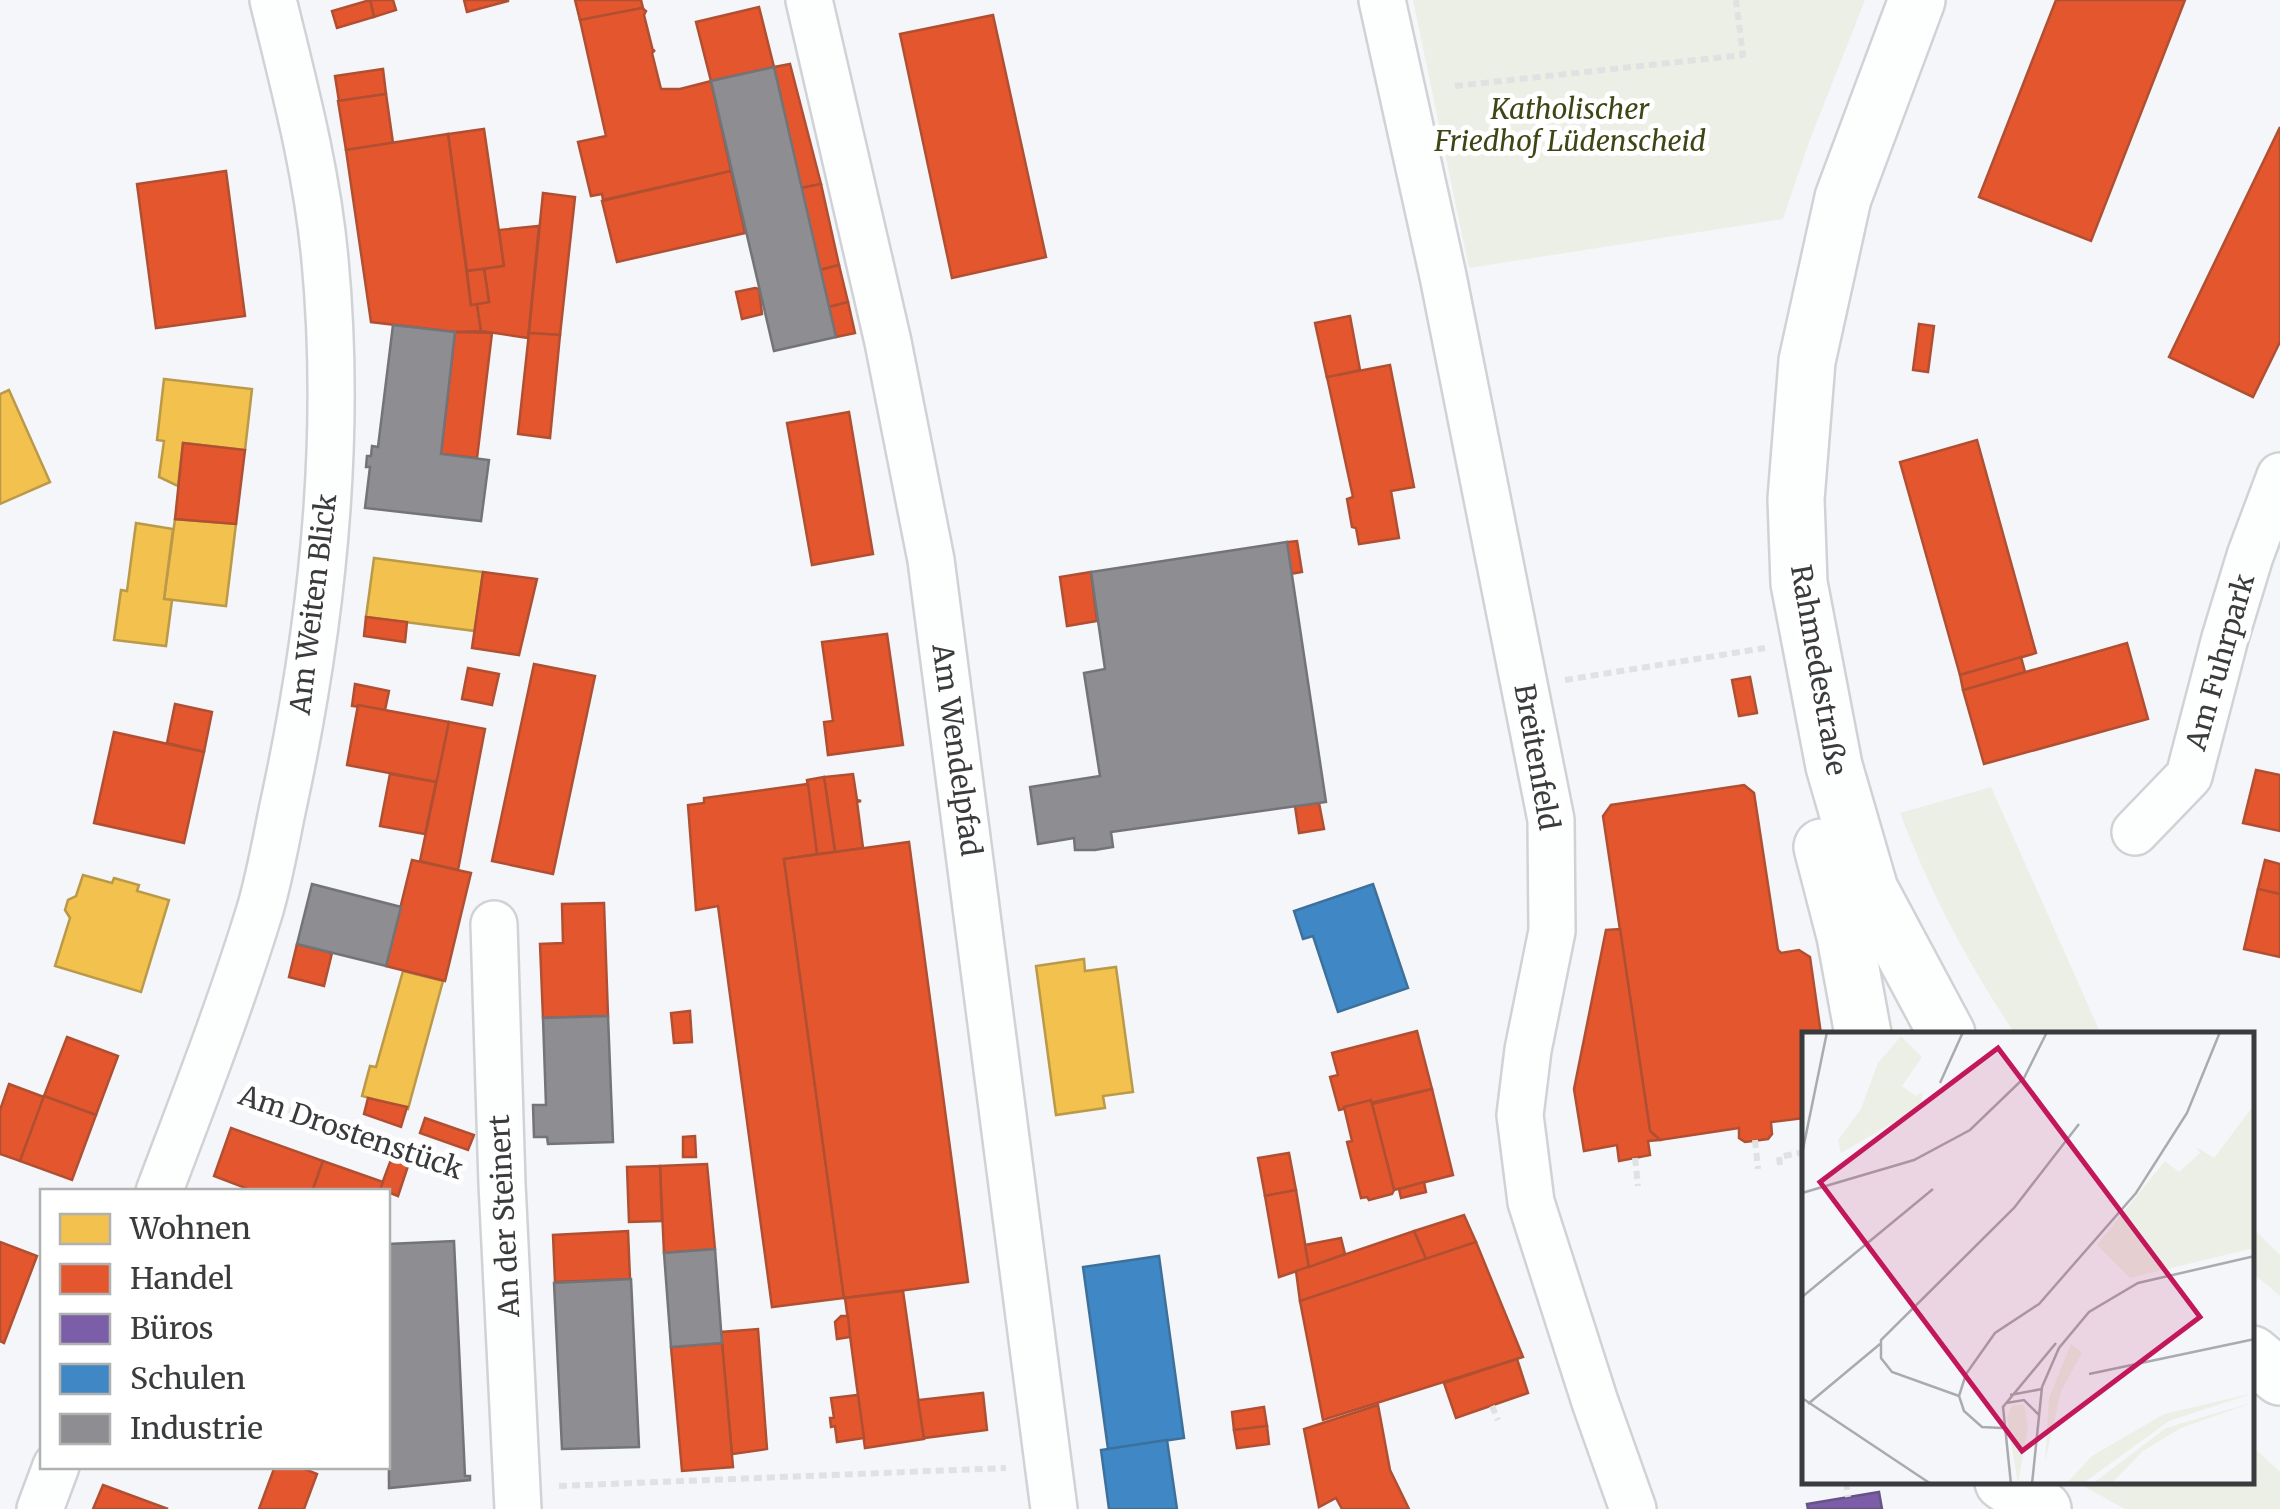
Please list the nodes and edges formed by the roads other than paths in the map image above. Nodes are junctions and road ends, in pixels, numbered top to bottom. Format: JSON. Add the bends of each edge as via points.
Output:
{"nodes":[{"id":1,"x":272,"y":0,"type":"edge"},
{"id":2,"x":809,"y":0,"type":"edge"},
{"id":3,"x":1382,"y":0,"type":"edge"},
{"id":4,"x":1917,"y":0,"type":"edge"},
{"id":5,"x":2280,"y":476,"type":"edge"},
{"id":6,"x":1799,"y":582,"type":"junction"},
{"id":7,"x":2136,"y":832,"type":"dead end"},
{"id":8,"x":494,"y":924,"type":"dead end"},
{"id":9,"x":1864,"y":1032,"type":"edge"},
{"id":10,"x":1947,"y":1032,"type":"edge"},
{"id":11,"x":160,"y":1189,"type":"edge"},
{"id":12,"x":2255,"y":1356,"type":"edge"},
{"id":13,"x":2280,"y":1377,"type":"edge"},
{"id":14,"x":55,"y":1469,"type":"edge"},
{"id":15,"x":2007,"y":1484,"type":"edge"},
{"id":16,"x":1052,"y":1487,"type":"edge"},
{"id":17,"x":518,"y":1498,"type":"edge"},
{"id":18,"x":40,"y":1509,"type":"edge"},
{"id":19,"x":1633,"y":1509,"type":"edge"},
{"id":20,"x":2043,"y":1509,"type":"edge"}],
"edges":[{"from":1,"to":11,"type":"street","name":"Am Weiten Blick","via":[[310,150],[325,259],[331,366],[318,606],[260,910]]},
{"from":2,"to":16,"type":"street","name":"Am Wendelpfad","via":[[931,560]]},
{"from":3,"to":19,"type":"street","name":"Breitenfeld","via":[[1552,820],[1552,931],[1520,1115],[1524,1159],[1532,1202]]},
{"from":4,"to":6,"type":"main road","name":"Rahmedestraße","via":[[1844,198],[1807,361],[1796,499]]},
{"from":5,"to":7,"type":"street","name":"Am Fuhrpark","via":[[2225,638],[2189,776]]},
{"from":6,"to":9,"type":"main road","via":[[1778,646]]},
{"from":6,"to":10,"type":"main road","name":"Rahmedestraße","via":[[1834,766],[1870,890]]},
{"from":8,"to":17,"type":"street","name":"An der Steinert"},
{"from":12,"to":13,"type":"main road"},
{"from":14,"to":18,"type":"street"},
{"from":15,"to":20,"type":"main road"}]}
